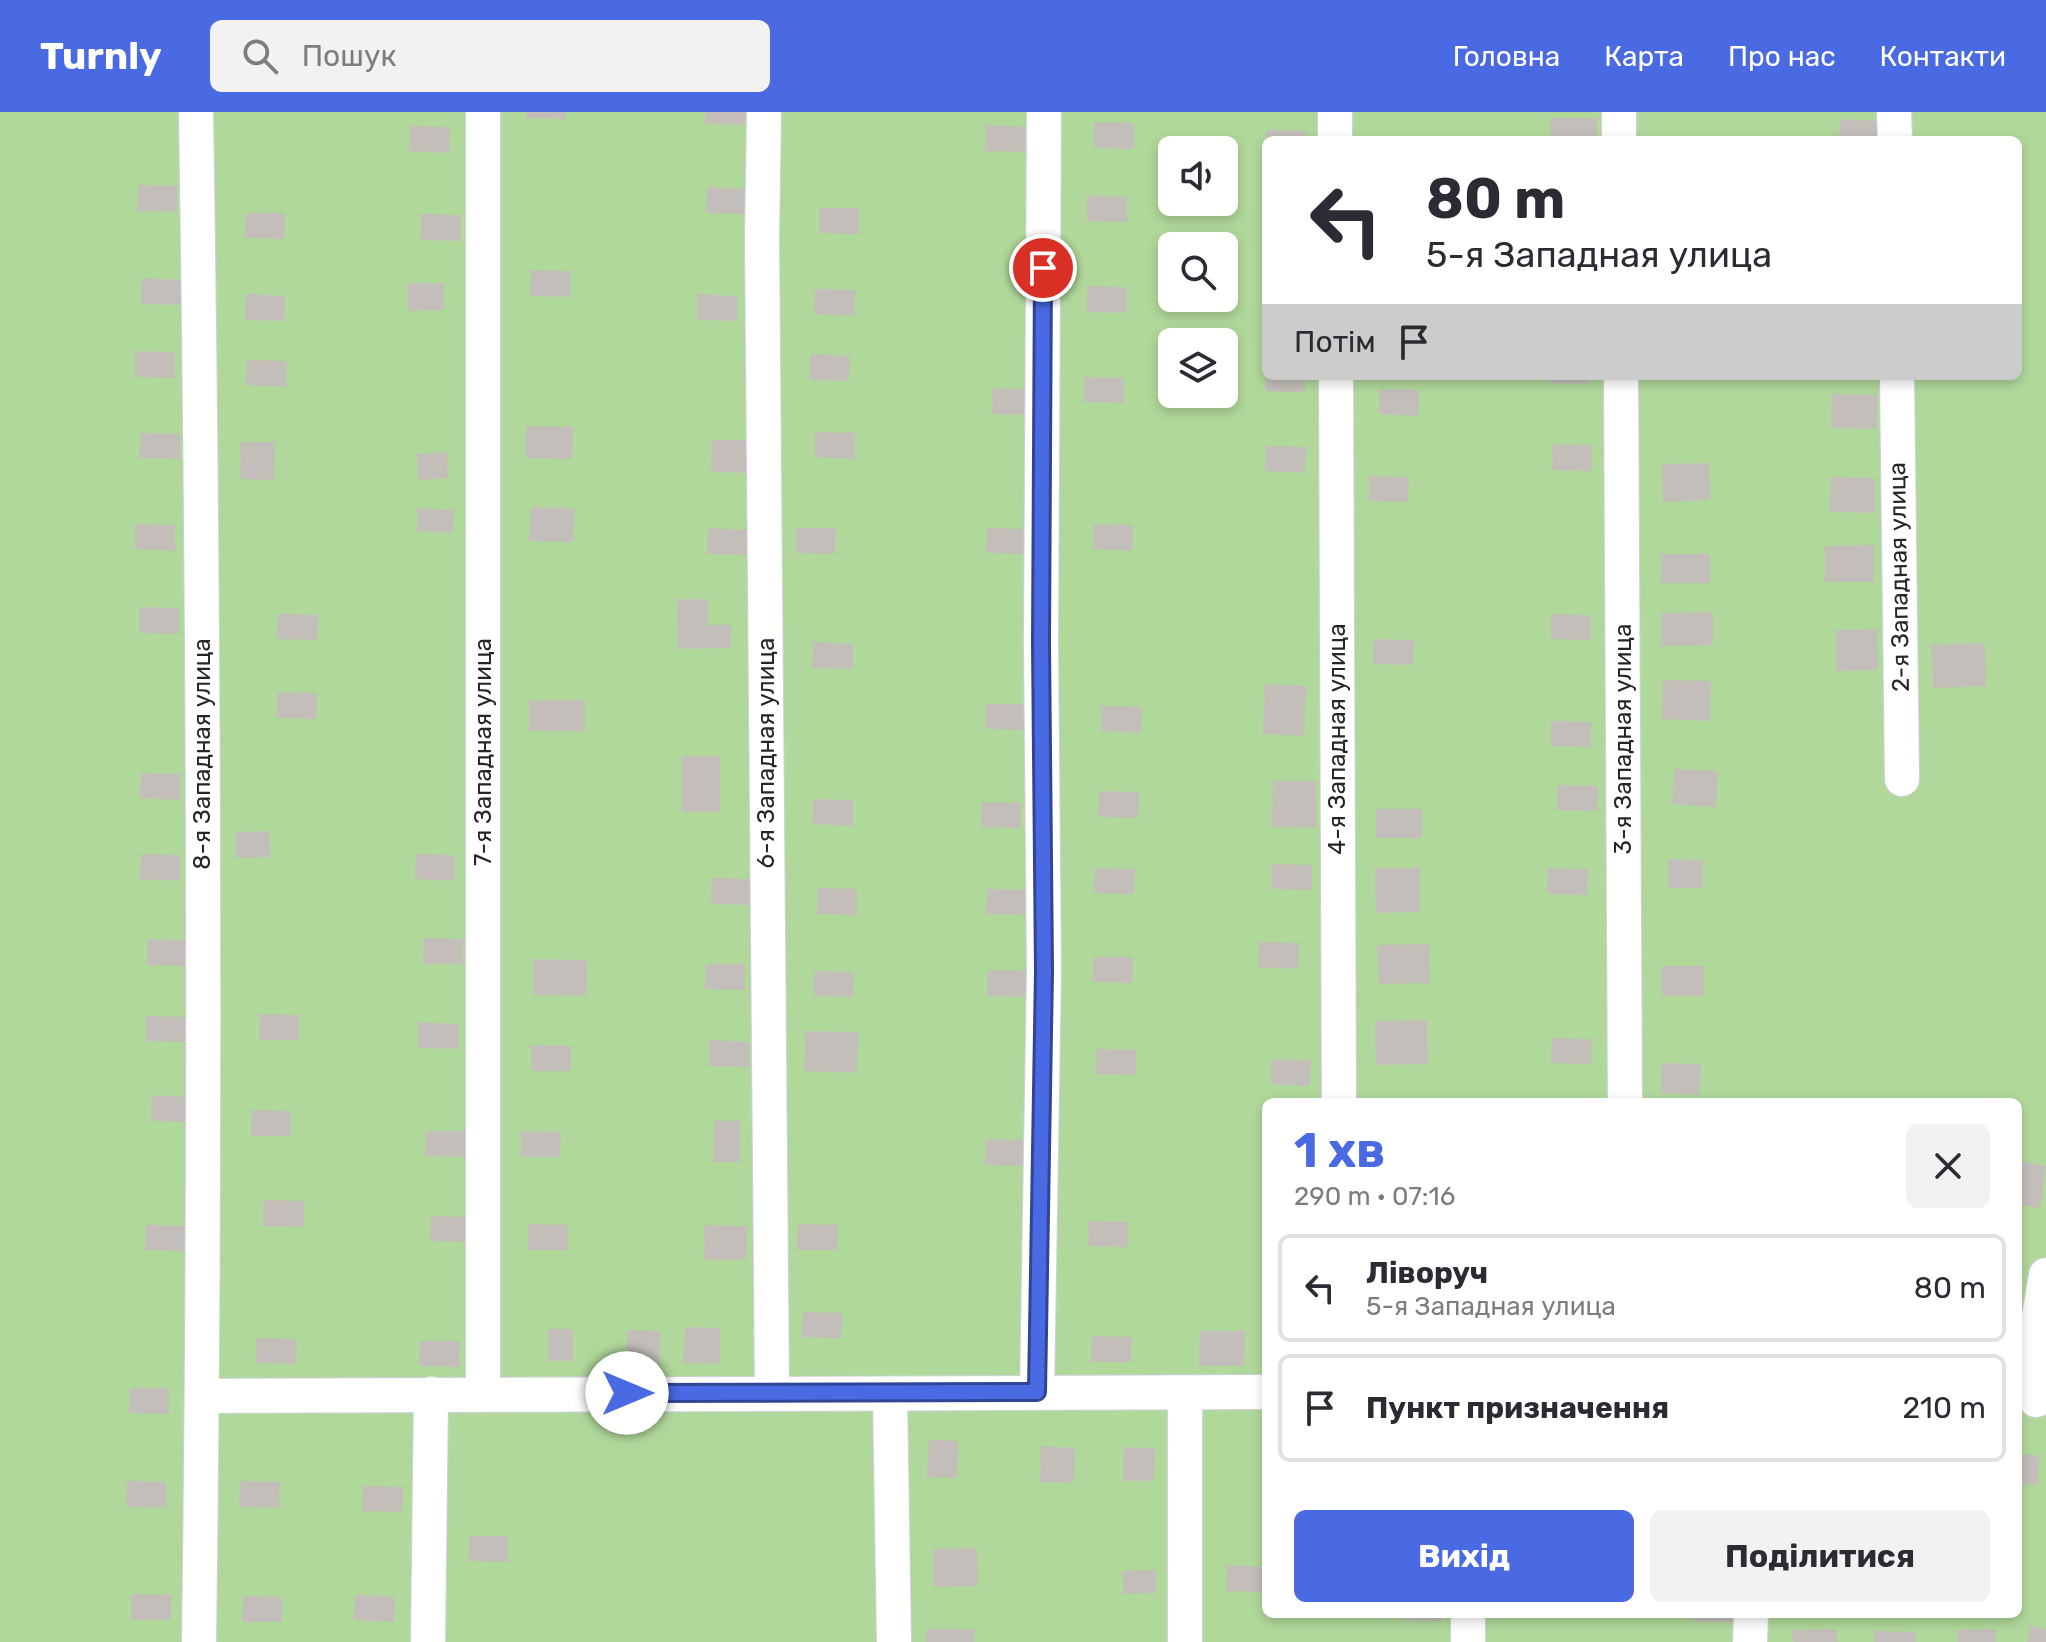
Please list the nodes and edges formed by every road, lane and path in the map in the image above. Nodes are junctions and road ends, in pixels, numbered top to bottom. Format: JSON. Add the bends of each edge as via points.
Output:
{"nodes":[{"id":1,"x":196,"y":112,"type":"edge"},
{"id":2,"x":483,"y":112,"type":"edge"},
{"id":3,"x":764,"y":112,"type":"edge"},
{"id":4,"x":1044,"y":112,"type":"edge"},
{"id":5,"x":1335,"y":112,"type":"edge"},
{"id":6,"x":1619,"y":112,"type":"edge"},
{"id":7,"x":1894,"y":112,"type":"edge"},
{"id":8,"x":1335,"y":136,"type":"edge"},
{"id":9,"x":1619,"y":136,"type":"edge"},
{"id":10,"x":1895,"y":136,"type":"edge"},
{"id":11,"x":1336,"y":380,"type":"edge"},
{"id":12,"x":1621,"y":380,"type":"edge"},
{"id":13,"x":1897,"y":380,"type":"edge"},
{"id":14,"x":1902,"y":779,"type":"dead end"},
{"id":15,"x":1339,"y":1098,"type":"edge"},
{"id":16,"x":1625,"y":1098,"type":"edge"},
{"id":17,"x":2046,"y":1275,"type":"edge"},
{"id":18,"x":1037,"y":1392,"type":"junction"},
{"id":19,"x":1262,"y":1392,"type":"edge"},
{"id":20,"x":483,"y":1393,"type":"junction"},
{"id":21,"x":772,"y":1393,"type":"junction"},
{"id":22,"x":431,"y":1394,"type":"junction"},
{"id":23,"x":890,"y":1394,"type":"junction"},
{"id":24,"x":1185,"y":1394,"type":"junction"},
{"id":25,"x":202,"y":1396,"type":"junction"},
{"id":26,"x":2033,"y":1400,"type":"edge"},
{"id":27,"x":1468,"y":1618,"type":"edge"},
{"id":28,"x":1751,"y":1618,"type":"edge"},
{"id":29,"x":199,"y":1642,"type":"edge"},
{"id":30,"x":428,"y":1642,"type":"edge"},
{"id":31,"x":894,"y":1642,"type":"edge"},
{"id":32,"x":1185,"y":1642,"type":"edge"},
{"id":33,"x":1468,"y":1642,"type":"edge"},
{"id":34,"x":1750,"y":1642,"type":"edge"}],
"edges":[{"from":1,"to":25,"type":"street","name":"8-я Западная улица","via":[[202,509]]},
{"from":2,"to":20,"type":"street","name":"7-я Западная улица"},
{"from":3,"to":21,"type":"street","name":"6-я Западная улица"},
{"from":4,"to":18,"type":"street","via":[[1044,971]]},
{"from":5,"to":8,"type":"street"},
{"from":6,"to":9,"type":"street"},
{"from":7,"to":10,"type":"street"},
{"from":11,"to":15,"type":"street","name":"4-я Западная улица"},
{"from":12,"to":16,"type":"street","name":"3-я Западная улица"},
{"from":13,"to":14,"type":"street","name":"2-я Западная улица"},
{"from":17,"to":26,"type":"street","via":[[2034,1347]]},
{"from":18,"to":23,"type":"street"},
{"from":18,"to":24,"type":"street"},
{"from":19,"to":24,"type":"street"},
{"from":20,"to":21,"type":"street"},
{"from":20,"to":22,"type":"street"},
{"from":21,"to":23,"type":"street"},
{"from":22,"to":25,"type":"street"},
{"from":22,"to":30,"type":"street"},
{"from":23,"to":31,"type":"street"},
{"from":24,"to":32,"type":"street"},
{"from":25,"to":29,"type":"street","name":"8-я Западная улица"},
{"from":27,"to":33,"type":"street"},
{"from":28,"to":34,"type":"street"}]}
